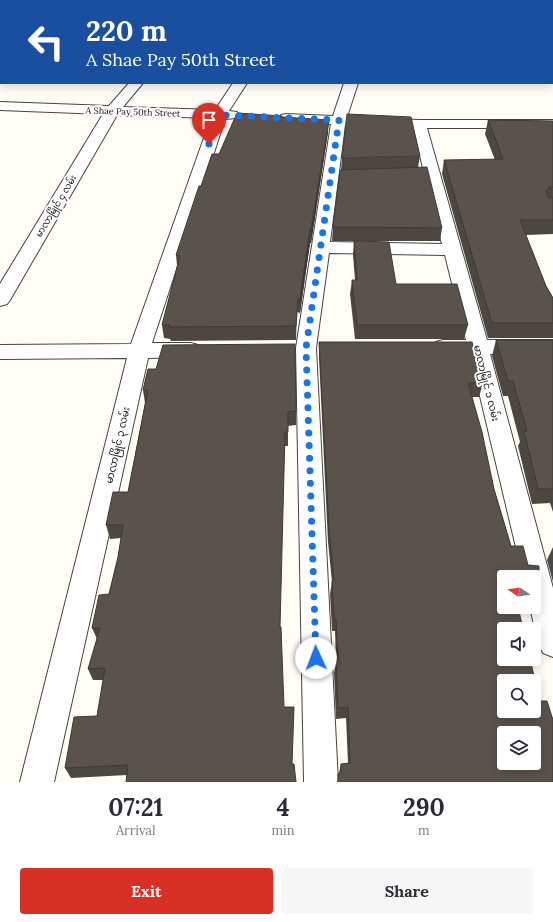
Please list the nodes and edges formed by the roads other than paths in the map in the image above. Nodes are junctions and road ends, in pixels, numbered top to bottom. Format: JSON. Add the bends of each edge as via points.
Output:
{"nodes":[{"id":1,"x":135,"y":84,"type":"edge"},
{"id":2,"x":239,"y":84,"type":"edge"},
{"id":3,"x":351,"y":84,"type":"edge"},
{"id":4,"x":0,"y":106,"type":"edge"},
{"id":5,"x":112,"y":111,"type":"junction"},
{"id":6,"x":219,"y":115,"type":"junction"},
{"id":7,"x":243,"y":116,"type":"edge"},
{"id":8,"x":275,"y":117,"type":"edge"},
{"id":9,"x":339,"y":120,"type":"junction"},
{"id":10,"x":419,"y":124,"type":"junction"},
{"id":11,"x":553,"y":124,"type":"edge"},
{"id":12,"x":321,"y":247,"type":"junction"},
{"id":13,"x":453,"y":250,"type":"junction"},
{"id":14,"x":0,"y":300,"type":"edge"},
{"id":15,"x":478,"y":346,"type":"junction"},
{"id":16,"x":424,"y":347,"type":"edge"},
{"id":17,"x":553,"y":347,"type":"edge"},
{"id":18,"x":211,"y":350,"type":"edge"},
{"id":19,"x":140,"y":351,"type":"junction"},
{"id":20,"x":0,"y":352,"type":"edge"},
{"id":21,"x":553,"y":643,"type":"edge"},
{"id":22,"x":37,"y":782,"type":"edge"},
{"id":23,"x":320,"y":782,"type":"edge"}],
"edges":[{"from":1,"to":5,"type":"street","name":"မာလာမြိုင် ၄ လမ်း"},
{"from":2,"to":6,"type":"street","name":"မာလာမြိုင် ၃ လမ်း"},
{"from":3,"to":9,"type":"street"},
{"from":4,"to":5,"type":"street","name":"A Shae Pay 50th Street"},
{"from":5,"to":6,"type":"street","name":"A Shae Pay 50th Street"},
{"from":5,"to":14,"type":"street","name":"မာလာမြိုင် ၄ လမ်း"},
{"from":6,"to":7,"type":"street","name":"A Shae Pay 50th Street"},
{"from":6,"to":19,"type":"street","name":"မာလာမြိုင် ၃ လမ်း"},
{"from":8,"to":9,"type":"street"},
{"from":9,"to":10,"type":"street"},
{"from":9,"to":12,"type":"street","via":[[339,176]]},
{"from":10,"to":11,"type":"street"},
{"from":10,"to":13,"type":"street","name":"မာလာမြိုင် ၁ လမ်း","via":[[425,174]]},
{"from":12,"to":13,"type":"street"},
{"from":12,"to":23,"type":"street","via":[[306,348]]},
{"from":13,"to":15,"type":"street","name":"မာလာမြိုင် ၁ လမ်း"},
{"from":15,"to":16,"type":"street"},
{"from":15,"to":17,"type":"street"},
{"from":15,"to":21,"type":"street","name":"မာလာမြိုင် ၁ လမ်း"},
{"from":18,"to":19,"type":"street"},
{"from":19,"to":20,"type":"street"},
{"from":19,"to":22,"type":"street","name":"မာလာမြိုင် ၃ လမ်း"}]}
